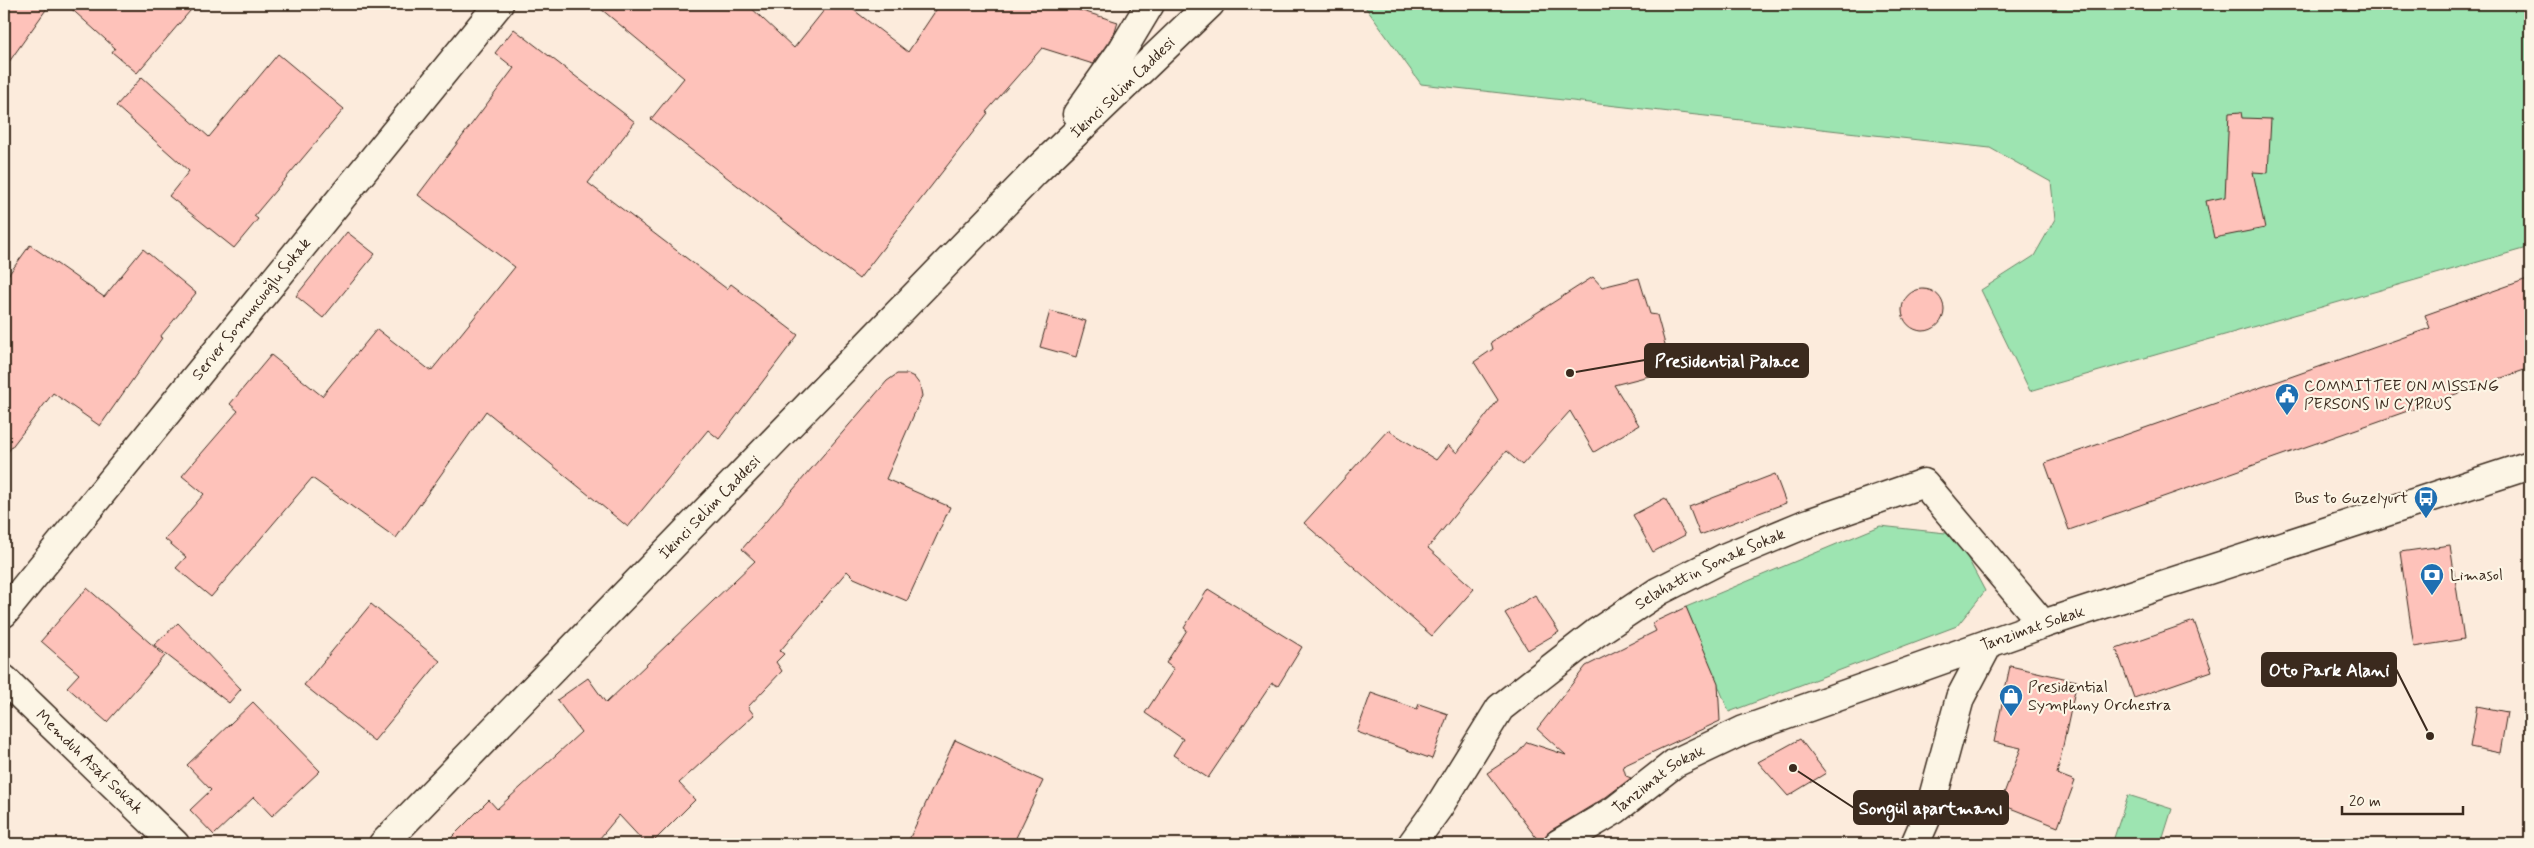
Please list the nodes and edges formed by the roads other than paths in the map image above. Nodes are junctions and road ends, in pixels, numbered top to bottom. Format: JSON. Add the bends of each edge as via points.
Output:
{"nodes":[{"id":1,"x":499,"y":4,"type":"edge"},
{"id":2,"x":1150,"y":4,"type":"edge"},
{"id":3,"x":1210,"y":4,"type":"edge"},
{"id":4,"x":1035,"y":172,"type":"junction"},
{"id":5,"x":2530,"y":465,"type":"edge"},
{"id":6,"x":4,"y":613,"type":"edge"},
{"id":7,"x":2043,"y":624,"type":"junction"},
{"id":8,"x":1988,"y":643,"type":"junction"},
{"id":9,"x":4,"y":679,"type":"edge"},
{"id":10,"x":1430,"y":818,"type":"junction"},
{"id":11,"x":175,"y":844,"type":"edge"},
{"id":12,"x":384,"y":844,"type":"edge"},
{"id":13,"x":1412,"y":844,"type":"edge"},
{"id":14,"x":1436,"y":844,"type":"edge"},
{"id":15,"x":1558,"y":844,"type":"edge"},
{"id":16,"x":1916,"y":844,"type":"edge"}],
"edges":[{"from":1,"to":6,"type":"street","name":"Server Somuncuoğlu Sokak"},
{"from":2,"to":4,"type":"street","name":"İkinci Selim Caddesi","via":[[1118,56]]},
{"from":3,"to":4,"type":"street","name":"İkinci Selim Caddesi"},
{"from":4,"to":12,"type":"street","name":"İkinci Selim Caddesi"},
{"from":5,"to":7,"type":"street","name":"Tanzimat Sokak"},
{"from":7,"to":8,"type":"street","name":"Tanzimat Sokak"},
{"from":7,"to":10,"type":"street","name":"Selahattin Sonak Sokak","via":[[1924,483],[1802,525],[1726,557],[1659,591],[1596,633],[1500,708]]},
{"from":8,"to":15,"type":"street","name":"Tanzimat Sokak","via":[[1744,730],[1675,763],[1615,810]]},
{"from":8,"to":16,"type":"street","via":[[1960,698],[1929,812]]},
{"from":9,"to":11,"type":"street","name":"Memduh Asaf Sokak"},
{"from":10,"to":13,"type":"street","name":"Selahattin Sonak Sokak"},
{"from":10,"to":14,"type":"street"}]}
